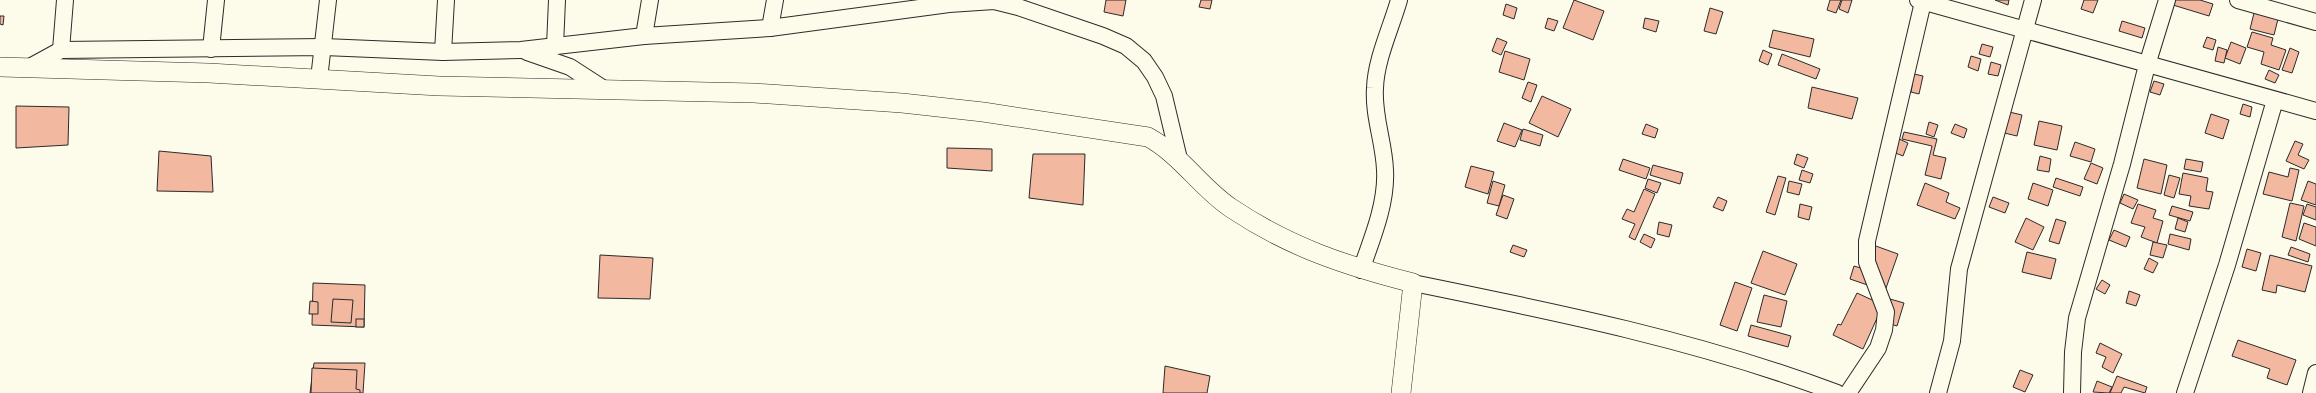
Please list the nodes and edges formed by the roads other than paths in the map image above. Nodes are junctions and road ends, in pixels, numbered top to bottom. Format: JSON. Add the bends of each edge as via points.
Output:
{"nodes":[{"id":1,"x":66,"y":0,"type":"edge"},
{"id":2,"x":216,"y":0,"type":"edge"},
{"id":3,"x":328,"y":0,"type":"edge"},
{"id":4,"x":446,"y":0,"type":"edge"},
{"id":5,"x":557,"y":0,"type":"edge"},
{"id":6,"x":650,"y":0,"type":"edge"},
{"id":7,"x":775,"y":0,"type":"edge"},
{"id":8,"x":1399,"y":0,"type":"edge"},
{"id":9,"x":2033,"y":0,"type":"edge"},
{"id":10,"x":2167,"y":0,"type":"edge"},
{"id":11,"x":2238,"y":0,"type":"edge"},
{"id":12,"x":994,"y":1,"type":"edge"},
{"id":13,"x":1920,"y":1,"type":"edge"},
{"id":14,"x":917,"y":4,"type":"edge"},
{"id":15,"x":2316,"y":22,"type":"edge"},
{"id":16,"x":770,"y":28,"type":"junction"},
{"id":17,"x":2025,"y":29,"type":"junction"},
{"id":18,"x":644,"y":36,"type":"junction"},
{"id":19,"x":555,"y":46,"type":"junction"},
{"id":20,"x":324,"y":47,"type":"junction"},
{"id":21,"x":211,"y":49,"type":"junction"},
{"id":22,"x":61,"y":50,"type":"junction"},
{"id":23,"x":522,"y":50,"type":"junction"},
{"id":24,"x":443,"y":52,"type":"junction"},
{"id":25,"x":2147,"y":65,"type":"junction"},
{"id":26,"x":0,"y":67,"type":"edge"},
{"id":27,"x":28,"y":68,"type":"junction"},
{"id":28,"x":320,"y":80,"type":"junction"},
{"id":29,"x":604,"y":89,"type":"junction"},
{"id":30,"x":2275,"y":100,"type":"junction"},
{"id":31,"x":2316,"y":111,"type":"edge"},
{"id":32,"x":1179,"y":159,"type":"junction"},
{"id":33,"x":1361,"y":270,"type":"junction"},
{"id":34,"x":1413,"y":283,"type":"junction"},
{"id":35,"x":2316,"y":373,"type":"edge"},
{"id":36,"x":1400,"y":393,"type":"edge"},
{"id":37,"x":1837,"y":393,"type":"edge"},
{"id":38,"x":1848,"y":393,"type":"edge"},
{"id":39,"x":1938,"y":393,"type":"edge"},
{"id":40,"x":2072,"y":393,"type":"edge"},
{"id":41,"x":2185,"y":393,"type":"edge"},
{"id":42,"x":2311,"y":393,"type":"edge"}],
"edges":[{"from":1,"to":22,"type":"street"},
{"from":2,"to":21,"type":"street"},
{"from":3,"to":20,"type":"street"},
{"from":4,"to":24,"type":"street"},
{"from":5,"to":19,"type":"street"},
{"from":6,"to":18,"type":"street"},
{"from":7,"to":16,"type":"street"},
{"from":8,"to":33,"type":"street","via":[[1375,86],[1374,105],[1385,171],[1384,192],[1375,231]]},
{"from":9,"to":17,"type":"street"},
{"from":10,"to":25,"type":"street"},
{"from":11,"to":15,"type":"street"},
{"from":12,"to":14,"type":"street"},
{"from":12,"to":32,"type":"street","via":[[1103,36],[1126,46],[1144,61],[1164,96]]},
{"from":13,"to":17,"type":"street"},
{"from":13,"to":38,"type":"street","via":[[1867,241],[1867,262],[1886,312],[1884,330],[1878,348]]},
{"from":14,"to":16,"type":"street"},
{"from":16,"to":18,"type":"street"},
{"from":17,"to":25,"type":"street"},
{"from":17,"to":39,"type":"street","via":[[1959,269],[1952,341]]},
{"from":18,"to":19,"type":"street"},
{"from":19,"to":23,"type":"street"},
{"from":20,"to":21,"type":"street"},
{"from":20,"to":24,"type":"street"},
{"from":20,"to":28,"type":"street"},
{"from":21,"to":22,"type":"street"},
{"from":22,"to":27,"type":"street"},
{"from":23,"to":24,"type":"street"},
{"from":23,"to":29,"type":"street","via":[[570,67]]},
{"from":25,"to":30,"type":"street"},
{"from":25,"to":40,"type":"street","via":[[2122,164],[2077,318]]},
{"from":26,"to":27,"type":"street"},
{"from":27,"to":28,"type":"street","via":[[209,73]]},
{"from":28,"to":29,"type":"street","via":[[439,86]]},
{"from":29,"to":32,"type":"street","via":[[754,93],[902,103],[983,112],[1148,138],[1162,145]]},
{"from":30,"to":31,"type":"street"},
{"from":30,"to":41,"type":"street","via":[[2227,265]]},
{"from":32,"to":33,"type":"street","via":[[1231,208],[1306,250]]},
{"from":33,"to":34,"type":"street"},
{"from":34,"to":36,"type":"street"},
{"from":34,"to":37,"type":"street","via":[[1653,335],[1737,358]]},
{"from":35,"to":42,"type":"street"}]}
